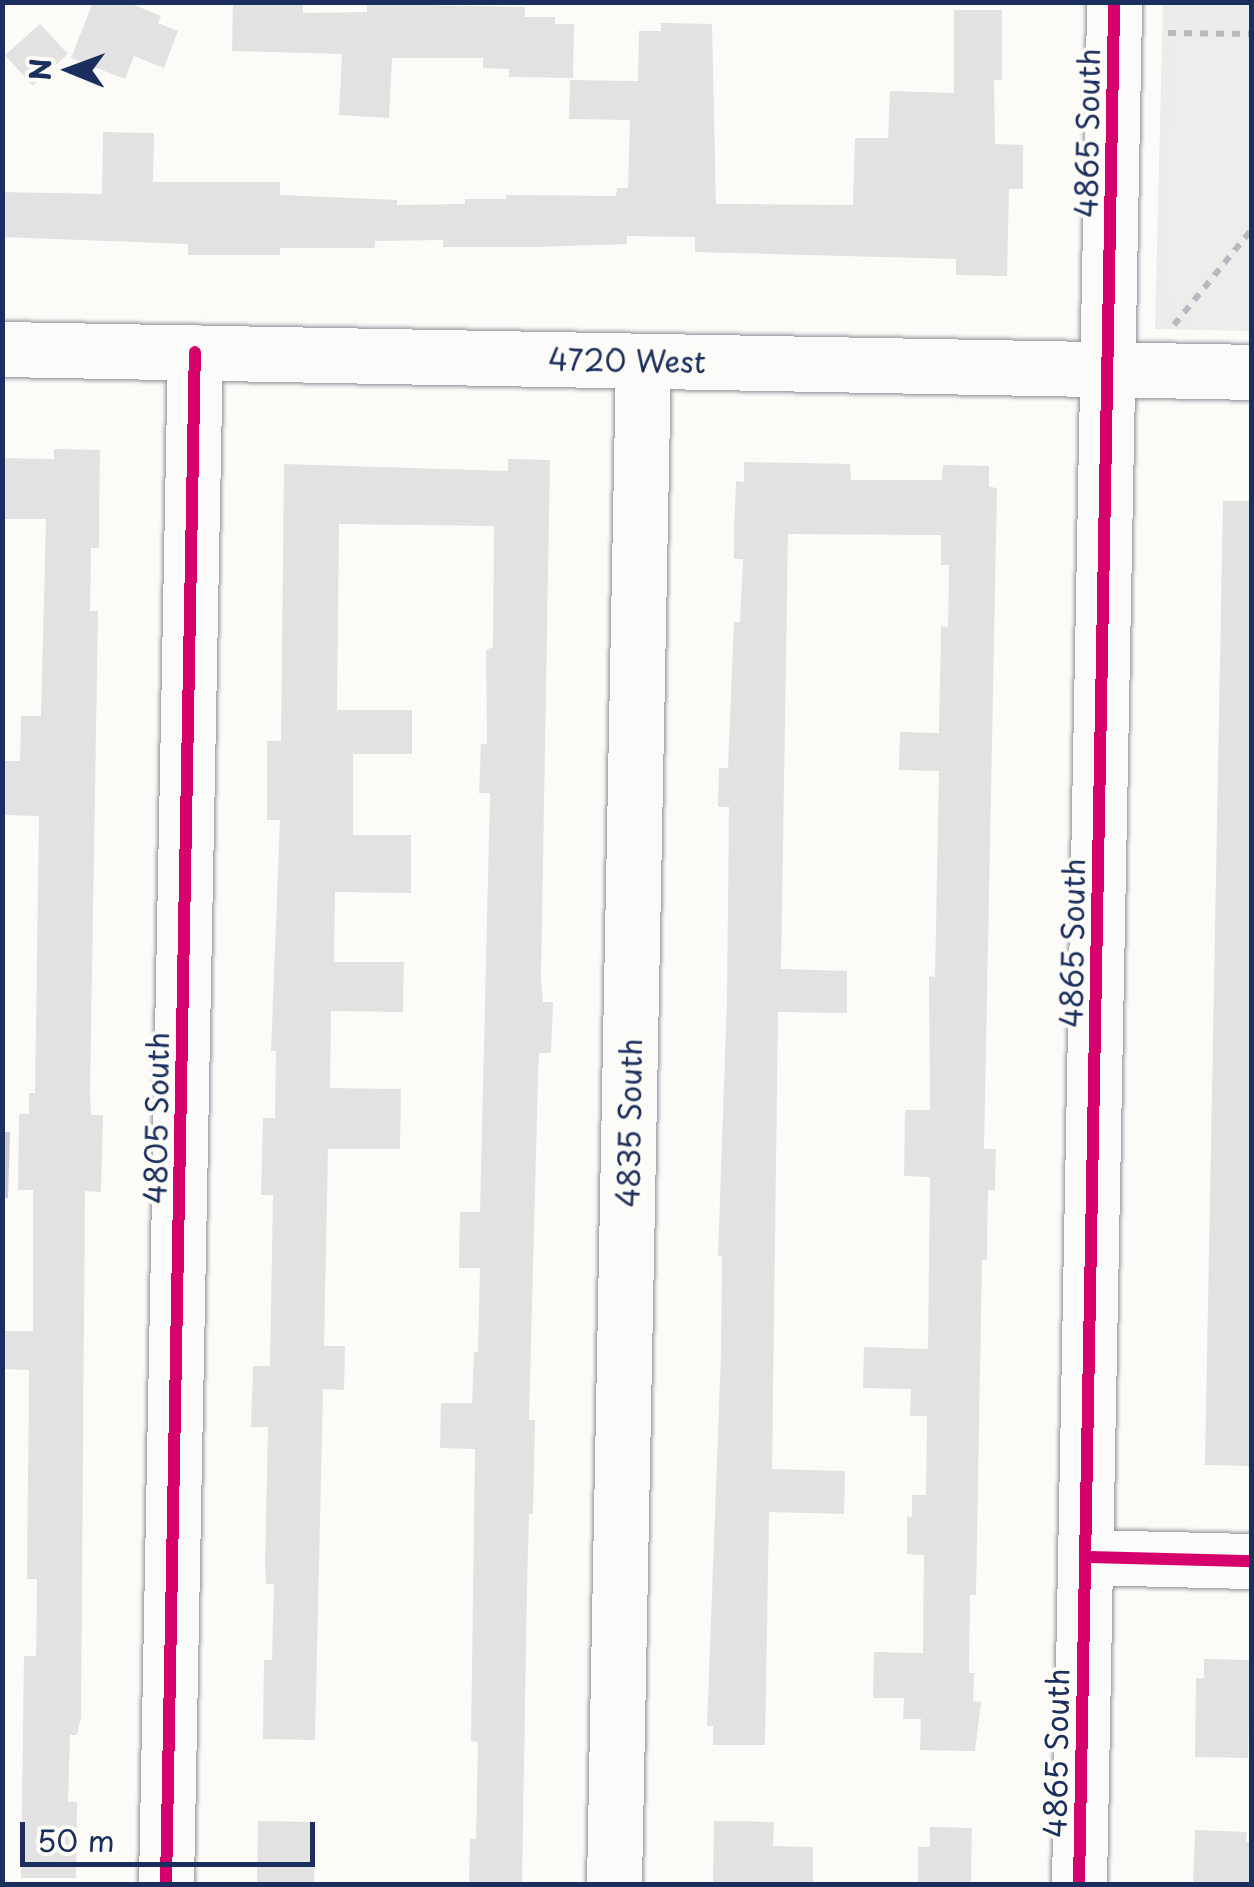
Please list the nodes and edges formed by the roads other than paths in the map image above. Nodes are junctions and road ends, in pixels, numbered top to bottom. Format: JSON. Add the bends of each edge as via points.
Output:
{"nodes":[{"id":1,"x":1114,"y":2,"type":"edge"},
{"id":2,"x":2,"y":349,"type":"edge"},
{"id":3,"x":195,"y":352,"type":"junction"},
{"id":4,"x":643,"y":361,"type":"junction"},
{"id":5,"x":1107,"y":369,"type":"junction"},
{"id":6,"x":1252,"y":372,"type":"edge"},
{"id":7,"x":1084,"y":1558,"type":"junction"},
{"id":8,"x":1252,"y":1561,"type":"edge"},
{"id":9,"x":166,"y":1884,"type":"edge"},
{"id":10,"x":614,"y":1884,"type":"edge"},
{"id":11,"x":1079,"y":1884,"type":"edge"}],
"edges":[{"from":1,"to":5,"type":"street","name":"4865 South"},
{"from":2,"to":3,"type":"street","name":"4720 West"},
{"from":3,"to":4,"type":"street","name":"4720 West"},
{"from":3,"to":9,"type":"street","name":"4805 South"},
{"from":4,"to":5,"type":"street","name":"4720 West"},
{"from":4,"to":10,"type":"street","name":"4835 South"},
{"from":5,"to":6,"type":"street","name":"4720 West"},
{"from":5,"to":7,"type":"street","name":"4865 South"},
{"from":7,"to":8,"type":"street"},
{"from":7,"to":11,"type":"street","name":"4865 South"}]}
